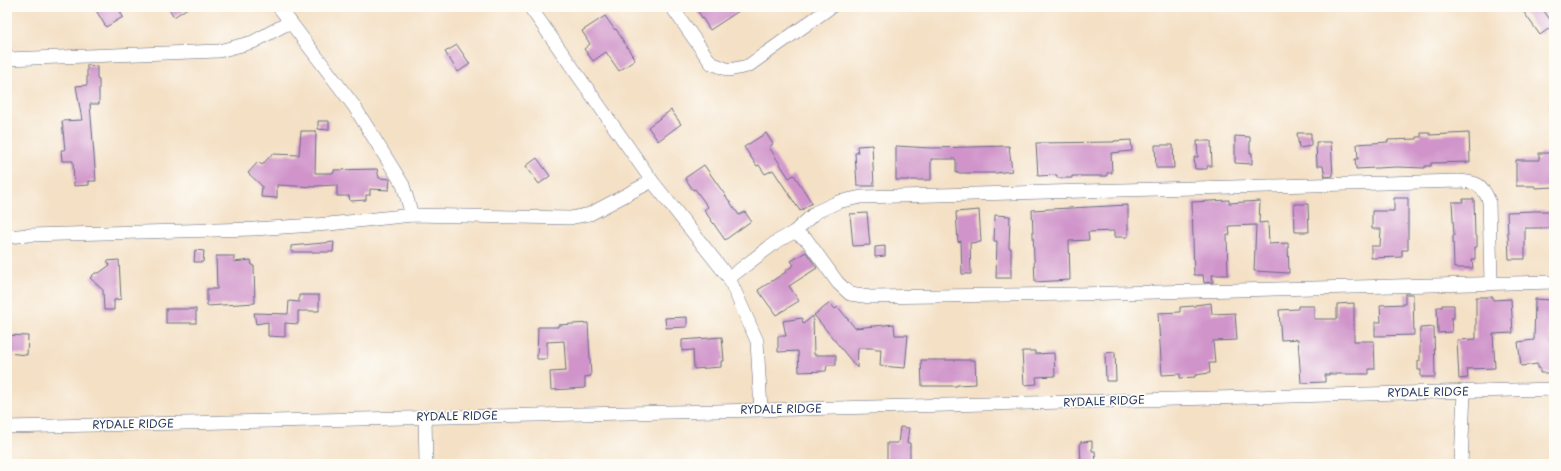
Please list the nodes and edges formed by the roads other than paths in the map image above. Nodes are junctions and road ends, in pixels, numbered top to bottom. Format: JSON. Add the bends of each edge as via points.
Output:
{"nodes":[{"id":1,"x":279,"y":7,"type":"edge"},
{"id":2,"x":530,"y":7,"type":"edge"},
{"id":3,"x":672,"y":7,"type":"edge"},
{"id":4,"x":830,"y":7,"type":"edge"},
{"id":5,"x":290,"y":22,"type":"junction"},
{"id":6,"x":7,"y":58,"type":"edge"},
{"id":7,"x":652,"y":181,"type":"junction"},
{"id":8,"x":412,"y":215,"type":"junction"},
{"id":9,"x":794,"y":232,"type":"junction"},
{"id":10,"x":7,"y":237,"type":"edge"},
{"id":11,"x":729,"y":278,"type":"junction"},
{"id":12,"x":1554,"y":282,"type":"edge"},
{"id":13,"x":1491,"y":283,"type":"junction"},
{"id":14,"x":1554,"y":389,"type":"edge"},
{"id":15,"x":1464,"y":391,"type":"junction"},
{"id":16,"x":761,"y":410,"type":"junction"},
{"id":17,"x":425,"y":417,"type":"junction"},
{"id":18,"x":7,"y":427,"type":"edge"},
{"id":19,"x":426,"y":464,"type":"edge"},
{"id":20,"x":1461,"y":464,"type":"edge"}],
"edges":[{"from":1,"to":5,"type":"street"},
{"from":2,"to":7,"type":"street"},
{"from":3,"to":4,"type":"street","via":[[711,63],[729,70],[748,66]]},
{"from":5,"to":6,"type":"street","via":[[253,42],[219,51]]},
{"from":5,"to":8,"type":"street","via":[[354,106],[403,184]]},
{"from":7,"to":8,"type":"street","via":[[590,214],[570,218]]},
{"from":7,"to":11,"type":"street"},
{"from":8,"to":10,"type":"street","via":[[254,230]]},
{"from":9,"to":11,"type":"street","via":[[776,242]]},
{"from":9,"to":13,"type":"street","via":[[807,240],[838,283],[850,294],[870,297]]},
{"from":9,"to":13,"type":"street","via":[[816,212],[838,202],[862,197],[1474,182],[1484,190],[1489,201]]},
{"from":11,"to":16,"type":"street","via":[[756,341]]},
{"from":12,"to":13,"type":"street"},
{"from":14,"to":15,"type":"street","name":"RYDALE RIDGE"},
{"from":15,"to":16,"type":"street","name":"RYDALE RIDGE"},
{"from":15,"to":20,"type":"street"},
{"from":16,"to":17,"type":"street","name":"RYDALE RIDGE"},
{"from":17,"to":18,"type":"street","name":"RYDALE RIDGE"},
{"from":17,"to":19,"type":"street"}]}
